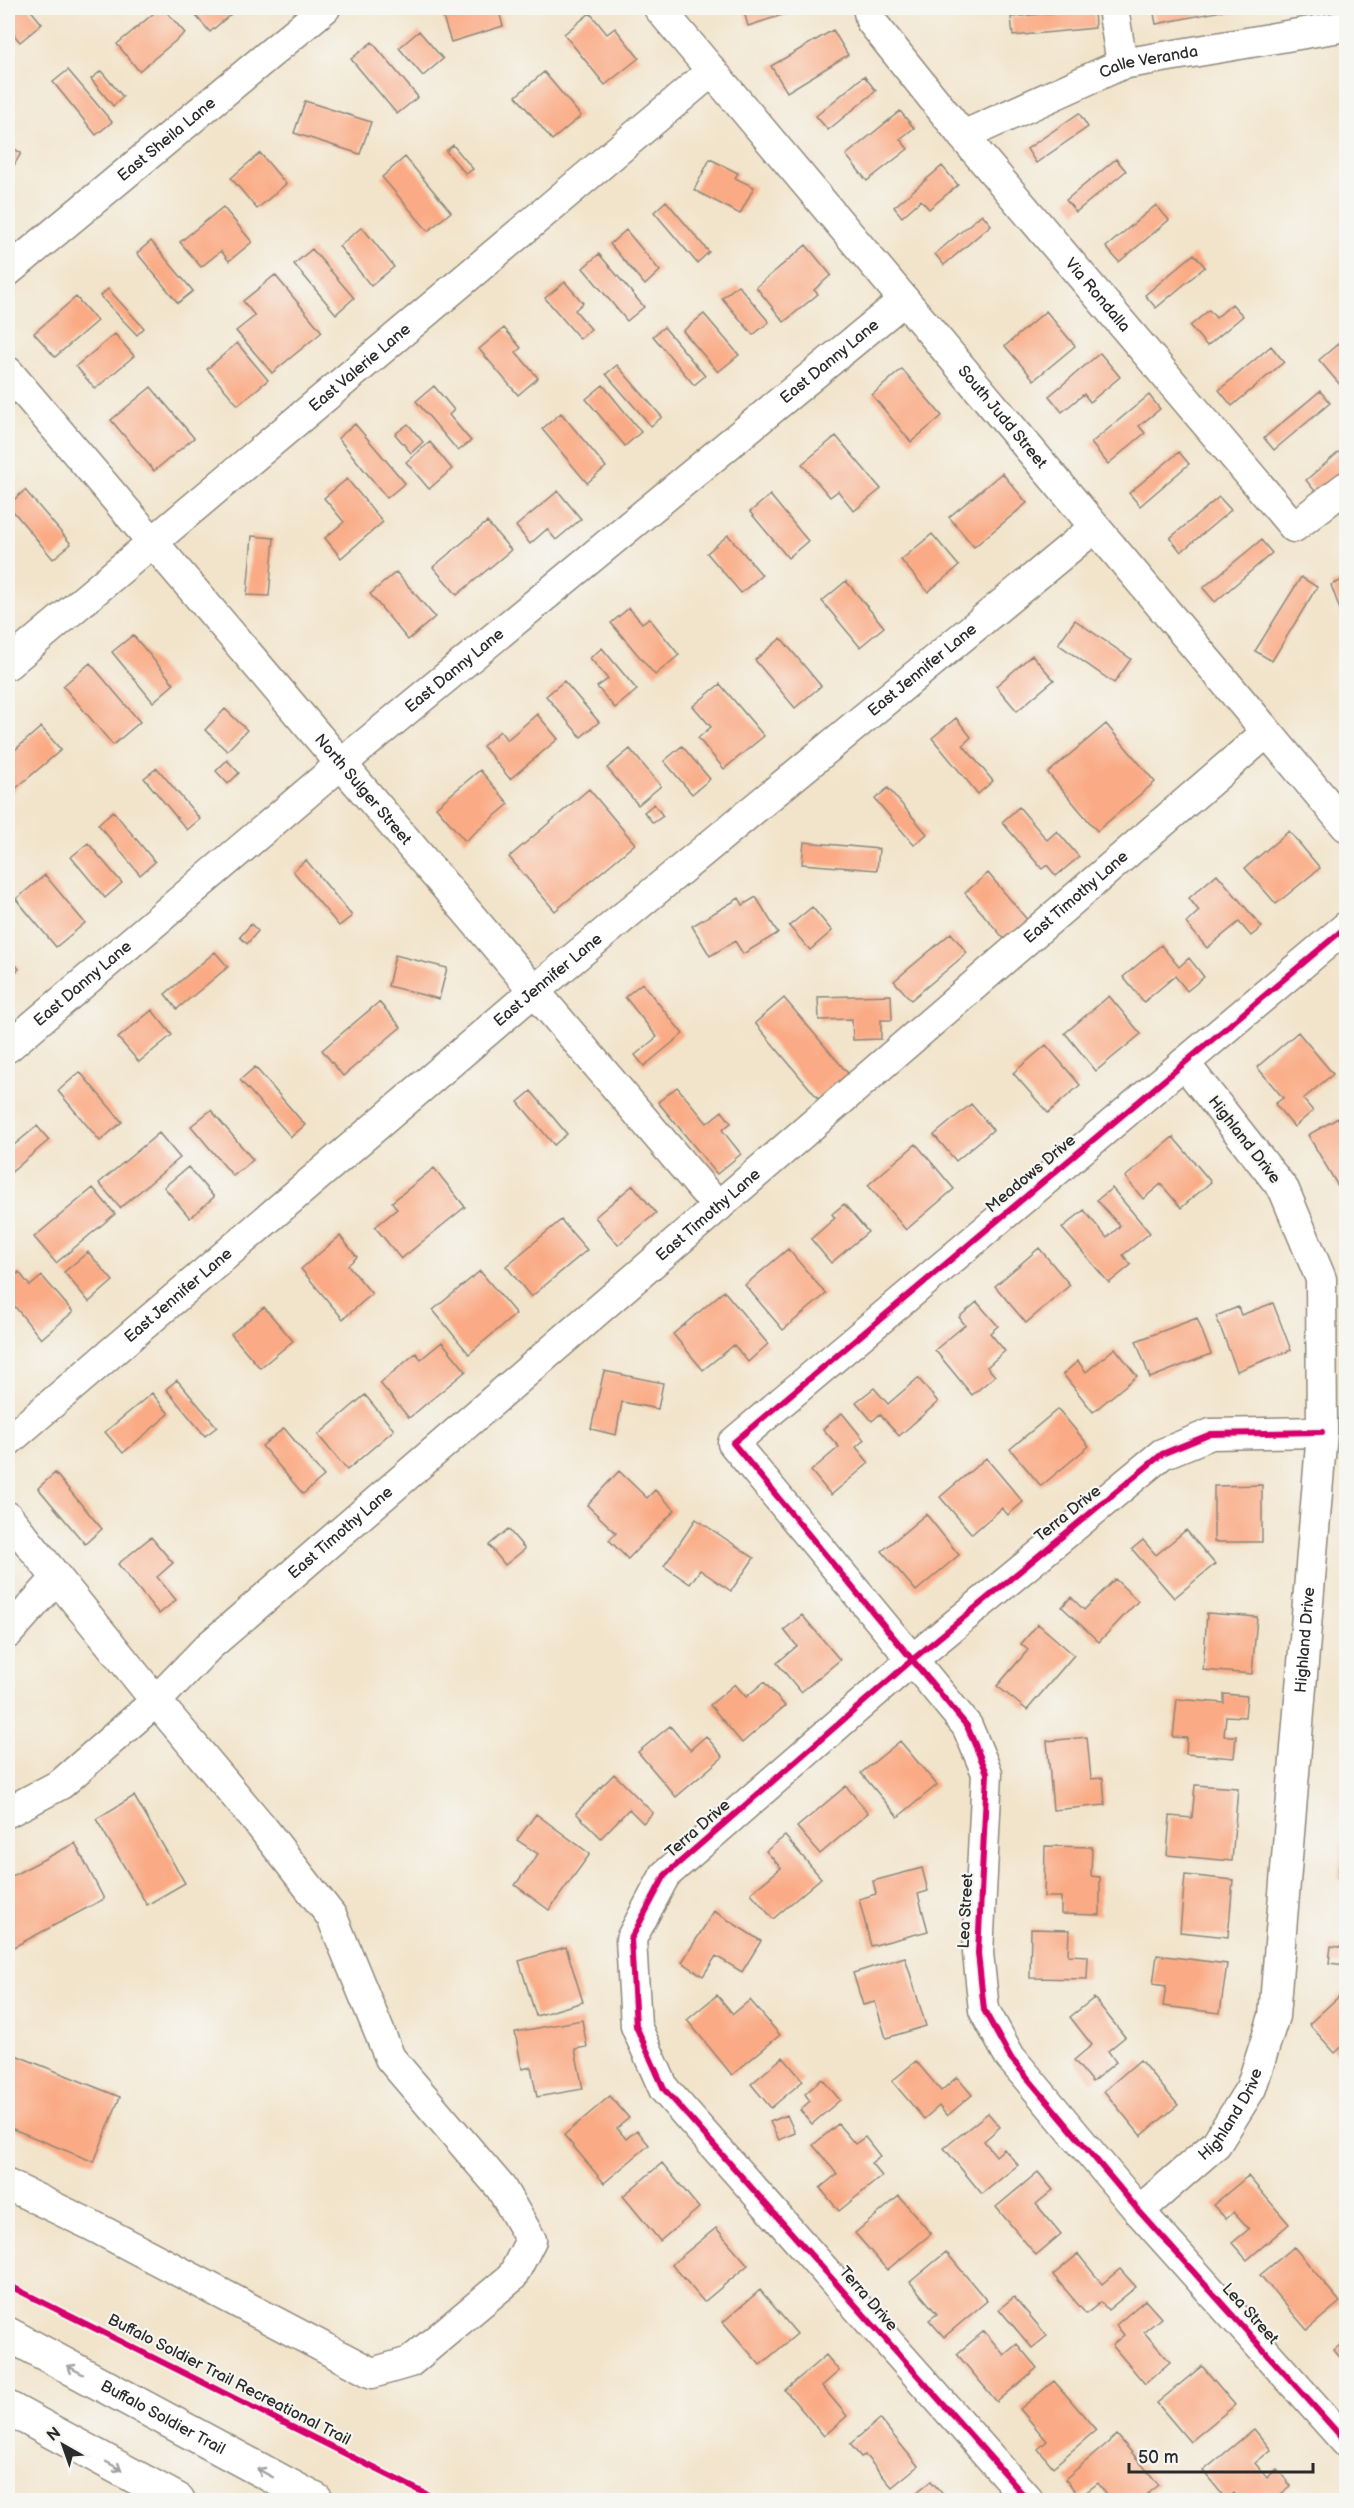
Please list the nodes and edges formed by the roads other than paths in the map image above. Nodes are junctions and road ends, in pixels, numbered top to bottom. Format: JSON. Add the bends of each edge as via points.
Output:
{"nodes":[{"id":1,"x":325,"y":8,"type":"edge"},
{"id":2,"x":659,"y":8,"type":"edge"},
{"id":3,"x":868,"y":8,"type":"edge"},
{"id":4,"x":1113,"y":8,"type":"edge"},
{"id":5,"x":1347,"y":26,"type":"edge"},
{"id":6,"x":1122,"y":64,"type":"junction"},
{"id":7,"x":712,"y":71,"type":"junction"},
{"id":8,"x":963,"y":136,"type":"junction"},
{"id":9,"x":8,"y":271,"type":"edge"},
{"id":10,"x":904,"y":300,"type":"junction"},
{"id":11,"x":8,"y":372,"type":"edge"},
{"id":12,"x":1347,"y":487,"type":"edge"},
{"id":13,"x":1094,"y":528,"type":"junction"},
{"id":14,"x":152,"y":542,"type":"junction"},
{"id":15,"x":8,"y":664,"type":"edge"},
{"id":16,"x":1266,"y":734,"type":"junction"},
{"id":17,"x":341,"y":764,"type":"junction"},
{"id":18,"x":1347,"y":826,"type":"edge"},
{"id":19,"x":1347,"y":927,"type":"edge"},
{"id":20,"x":534,"y":991,"type":"junction"},
{"id":21,"x":8,"y":1047,"type":"edge"},
{"id":22,"x":1184,"y":1063,"type":"junction"},
{"id":23,"x":718,"y":1207,"type":"junction"},
{"id":24,"x":1323,"y":1432,"type":"junction"},
{"id":25,"x":8,"y":1441,"type":"edge"},
{"id":26,"x":733,"y":1443,"type":"joint"},
{"id":27,"x":8,"y":1517,"type":"edge"},
{"id":28,"x":56,"y":1579,"type":"junction"},
{"id":29,"x":8,"y":1633,"type":"edge"},
{"id":30,"x":912,"y":1660,"type":"junction"},
{"id":31,"x":156,"y":1701,"type":"junction"},
{"id":32,"x":8,"y":1812,"type":"edge"},
{"id":33,"x":8,"y":2184,"type":"edge"},
{"id":34,"x":1139,"y":2211,"type":"junction"},
{"id":35,"x":8,"y":2334,"type":"edge"},
{"id":36,"x":8,"y":2408,"type":"edge"},
{"id":37,"x":1347,"y":2442,"type":"edge"},
{"id":38,"x":178,"y":2500,"type":"edge"},
{"id":39,"x":316,"y":2500,"type":"edge"},
{"id":40,"x":1028,"y":2500,"type":"edge"}],
"edges":[{"from":1,"to":9,"type":"street","name":"East Sheila Lane"},
{"from":2,"to":7,"type":"street","name":"South Judd Street"},
{"from":3,"to":8,"type":"street","name":"Via Rondalla","via":[[871,21]]},
{"from":4,"to":6,"type":"street"},
{"from":5,"to":6,"type":"street","name":"Calle Veranda"},
{"from":6,"to":8,"type":"street","name":"Calle Veranda"},
{"from":7,"to":10,"type":"street","name":"South Judd Street"},
{"from":7,"to":14,"type":"street","name":"East Valerie Lane"},
{"from":8,"to":12,"type":"street","name":"Via Rondalla","via":[[1294,528]]},
{"from":10,"to":13,"type":"street","name":"South Judd Street"},
{"from":10,"to":17,"type":"street","name":"East Danny Lane"},
{"from":11,"to":14,"type":"street","name":"North Sulger Street"},
{"from":13,"to":16,"type":"street","name":"South Judd Street"},
{"from":13,"to":20,"type":"street","name":"East Jennifer Lane"},
{"from":14,"to":15,"type":"street","name":"East Valerie Lane"},
{"from":14,"to":17,"type":"street","name":"North Sulger Street"},
{"from":16,"to":18,"type":"street","name":"South Judd Street"},
{"from":16,"to":23,"type":"street","name":"East Timothy Lane"},
{"from":17,"to":20,"type":"street","name":"North Sulger Street"},
{"from":17,"to":21,"type":"street","name":"East Danny Lane"},
{"from":19,"to":22,"type":"street","name":"Meadows Drive"},
{"from":20,"to":23,"type":"street","name":"North Sulger Street"},
{"from":20,"to":25,"type":"street","name":"East Jennifer Lane"},
{"from":22,"to":24,"type":"street","name":"Highland Drive","via":[[1284,1190],[1321,1279]]},
{"from":22,"to":26,"type":"street","name":"Meadows Drive"},
{"from":23,"to":31,"type":"street","name":"East Timothy Lane","via":[[233,1625]]},
{"from":24,"to":30,"type":"street","name":"Terra Drive","via":[[1211,1434],[1162,1454]]},
{"from":24,"to":34,"type":"street","name":"Highland Drive","via":[[1274,2016],[1251,2088],[1216,2144]]},
{"from":26,"to":30,"type":"street","name":"Lea Street"},
{"from":27,"to":28,"type":"street"},
{"from":28,"to":29,"type":"street"},
{"from":28,"to":31,"type":"street"},
{"from":30,"to":34,"type":"street","name":"Lea Street","via":[[967,1726],[987,1773],[978,1953],[984,2010],[1010,2057]]},
{"from":30,"to":40,"type":"street","name":"Terra Drive","via":[[665,1875],[631,1939],[636,2026],[664,2089]]},
{"from":31,"to":32,"type":"street","name":"East Timothy Lane","via":[[61,1784]]},
{"from":31,"to":33,"type":"street","via":[[332,1917],[390,2058],[501,2188],[531,2240],[512,2277],[444,2334],[410,2362],[372,2373]]},
{"from":34,"to":37,"type":"street","name":"Lea Street"},
{"from":39,"to":35,"type":"main road","name":"Buffalo Soldier Trail","one_way":true},
{"from":36,"to":38,"type":"main road","one_way":true}]}
